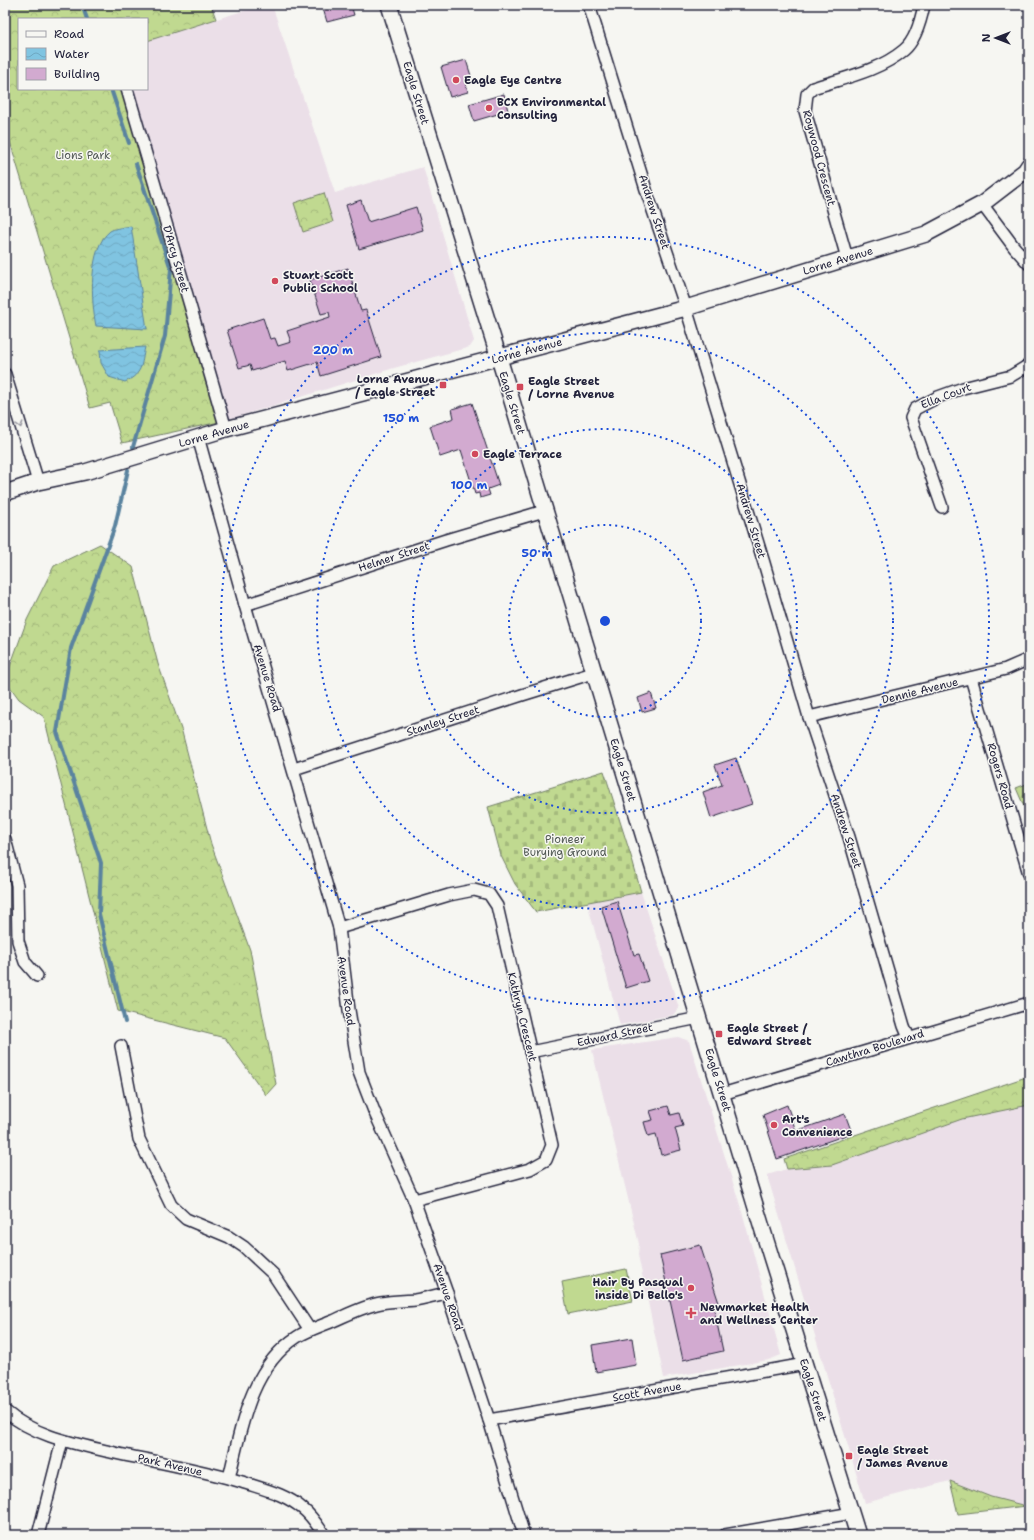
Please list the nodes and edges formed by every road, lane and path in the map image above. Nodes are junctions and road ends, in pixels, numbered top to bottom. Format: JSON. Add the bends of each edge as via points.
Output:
{"nodes":[{"id":1,"x":389,"y":5,"type":"edge"},
{"id":2,"x":589,"y":5,"type":"edge"},
{"id":3,"x":924,"y":5,"type":"edge"},
{"id":4,"x":127,"y":90,"type":"edge"},
{"id":5,"x":1029,"y":165,"type":"edge"},
{"id":6,"x":982,"y":204,"type":"junction"},
{"id":7,"x":847,"y":258,"type":"junction"},
{"id":8,"x":1029,"y":264,"type":"edge"},
{"id":9,"x":686,"y":308,"type":"junction"},
{"id":10,"x":499,"y":358,"type":"junction"},
{"id":11,"x":1029,"y":364,"type":"edge"},
{"id":12,"x":5,"y":374,"type":"edge"},
{"id":13,"x":226,"y":429,"type":"junction"},
{"id":14,"x":198,"y":437,"type":"junction"},
{"id":15,"x":38,"y":482,"type":"junction"},
{"id":16,"x":5,"y":493,"type":"edge"},
{"id":17,"x":942,"y":507,"type":"dead end"},
{"id":18,"x":544,"y":511,"type":"junction"},
{"id":19,"x":245,"y":605,"type":"junction"},
{"id":20,"x":1029,"y":659,"type":"edge"},
{"id":21,"x":593,"y":673,"type":"junction"},
{"id":22,"x":971,"y":678,"type":"junction"},
{"id":23,"x":809,"y":718,"type":"junction"},
{"id":24,"x":294,"y":769,"type":"junction"},
{"id":25,"x":5,"y":839,"type":"edge"},
{"id":26,"x":8,"y":869,"type":"edge"},
{"id":27,"x":1029,"y":874,"type":"edge"},
{"id":28,"x":339,"y":928,"type":"junction"},
{"id":29,"x":37,"y":976,"type":"dead end"},
{"id":30,"x":1029,"y":1003,"type":"edge"},
{"id":31,"x":699,"y":1018,"type":"junction"},
{"id":32,"x":909,"y":1038,"type":"junction"},
{"id":33,"x":122,"y":1046,"type":"dead end"},
{"id":34,"x":530,"y":1052,"type":"junction"},
{"id":35,"x":722,"y":1094,"type":"junction"},
{"id":36,"x":414,"y":1200,"type":"junction"},
{"id":37,"x":447,"y":1292,"type":"junction"},
{"id":38,"x":310,"y":1330,"type":"junction"},
{"id":39,"x":805,"y":1364,"type":"junction"},
{"id":40,"x":5,"y":1411,"type":"edge"},
{"id":41,"x":489,"y":1420,"type":"junction"},
{"id":42,"x":62,"y":1441,"type":"junction"},
{"id":43,"x":229,"y":1478,"type":"junction"},
{"id":44,"x":852,"y":1513,"type":"junction"},
{"id":45,"x":38,"y":1535,"type":"edge"},
{"id":46,"x":324,"y":1535,"type":"edge"},
{"id":47,"x":524,"y":1535,"type":"edge"},
{"id":48,"x":725,"y":1535,"type":"edge"},
{"id":49,"x":858,"y":1535,"type":"edge"}],
"edges":[{"from":1,"to":10,"type":"main road","name":"Eagle Street"},
{"from":2,"to":9,"type":"street","name":"Andrew Street","via":[[648,196]]},
{"from":3,"to":7,"type":"street","name":"Roywood Crescent","via":[[916,30],[904,49],[883,64],[813,88],[807,94],[805,111]]},
{"from":4,"to":13,"type":"street","name":"D'Arcy Street"},
{"from":5,"to":6,"type":"main road","name":"Lorne Avenue","via":[[1025,171]]},
{"from":6,"to":7,"type":"main road","name":"Lorne Avenue","via":[[926,234]]},
{"from":6,"to":8,"type":"street"},
{"from":7,"to":9,"type":"main road","name":"Lorne Avenue"},
{"from":9,"to":10,"type":"main road","name":"Lorne Avenue"},
{"from":9,"to":23,"type":"street","name":"Andrew Street"},
{"from":10,"to":13,"type":"main road","name":"Lorne Avenue"},
{"from":10,"to":18,"type":"main road","name":"Eagle Street"},
{"from":11,"to":17,"type":"street","name":"Ella Court","via":[[1012,376],[963,388],[915,408],[911,418]]},
{"from":12,"to":15,"type":"street","one_way":true},
{"from":13,"to":14,"type":"main road","name":"Lorne Avenue"},
{"from":14,"to":15,"type":"main road","name":"Lorne Avenue","via":[[85,472]]},
{"from":14,"to":19,"type":"street","name":"Avenue Road"},
{"from":15,"to":16,"type":"main road","name":"Lorne Avenue"},
{"from":18,"to":19,"type":"street","name":"Helmer Street"},
{"from":18,"to":21,"type":"main road","name":"Eagle Street"},
{"from":19,"to":24,"type":"street","name":"Avenue Road"},
{"from":20,"to":22,"type":"street","name":"Dennie Avenue","via":[[1006,669]]},
{"from":21,"to":24,"type":"street","name":"Stanley Street"},
{"from":21,"to":31,"type":"main road","name":"Eagle Street"},
{"from":22,"to":23,"type":"street","name":"Dennie Avenue"},
{"from":22,"to":27,"type":"street","name":"Rogers Road"},
{"from":23,"to":32,"type":"street","name":"Andrew Street","via":[[849,837]]},
{"from":24,"to":28,"type":"street","name":"Avenue Road"},
{"from":25,"to":26,"type":"street"},
{"from":26,"to":29,"type":"street","via":[[17,885],[18,941],[25,962]]},
{"from":28,"to":34,"type":"street","name":"Kathryn Crescent","via":[[449,895],[474,890],[489,894],[497,906]]},
{"from":28,"to":36,"type":"street","name":"Avenue Road","via":[[359,1072]]},
{"from":30,"to":32,"type":"street","name":"Cawthra Boulevard"},
{"from":31,"to":34,"type":"street","name":"Edward Street"},
{"from":31,"to":35,"type":"main road","name":"Eagle Street"},
{"from":32,"to":35,"type":"street","name":"Cawthra Boulevard"},
{"from":33,"to":38,"type":"street","via":[[139,1139],[170,1205],[186,1218],[229,1236],[244,1246],[273,1274]]},
{"from":34,"to":36,"type":"street","name":"Kathryn Crescent","via":[[552,1145],[546,1160],[530,1169]]},
{"from":35,"to":39,"type":"main road","name":"Eagle Street"},
{"from":36,"to":37,"type":"street","name":"Avenue Road"},
{"from":37,"to":38,"type":"street","via":[[362,1308]]},
{"from":37,"to":41,"type":"street","name":"Avenue Road"},
{"from":38,"to":43,"type":"street","via":[[296,1338],[269,1362],[259,1379],[243,1415]]},
{"from":39,"to":41,"type":"street","name":"Scott Avenue"},
{"from":39,"to":44,"type":"main road","name":"Eagle Street"},
{"from":40,"to":42,"type":"street","name":"Park Avenue","via":[[21,1423]]},
{"from":41,"to":47,"type":"street","name":"Avenue Road"},
{"from":42,"to":43,"type":"street","name":"Park Avenue"},
{"from":42,"to":45,"type":"street"},
{"from":43,"to":46,"type":"street","name":"Park Avenue","via":[[288,1499],[314,1520]]},
{"from":44,"to":48,"type":"street"},
{"from":44,"to":49,"type":"main road","name":"Eagle Street"}]}
